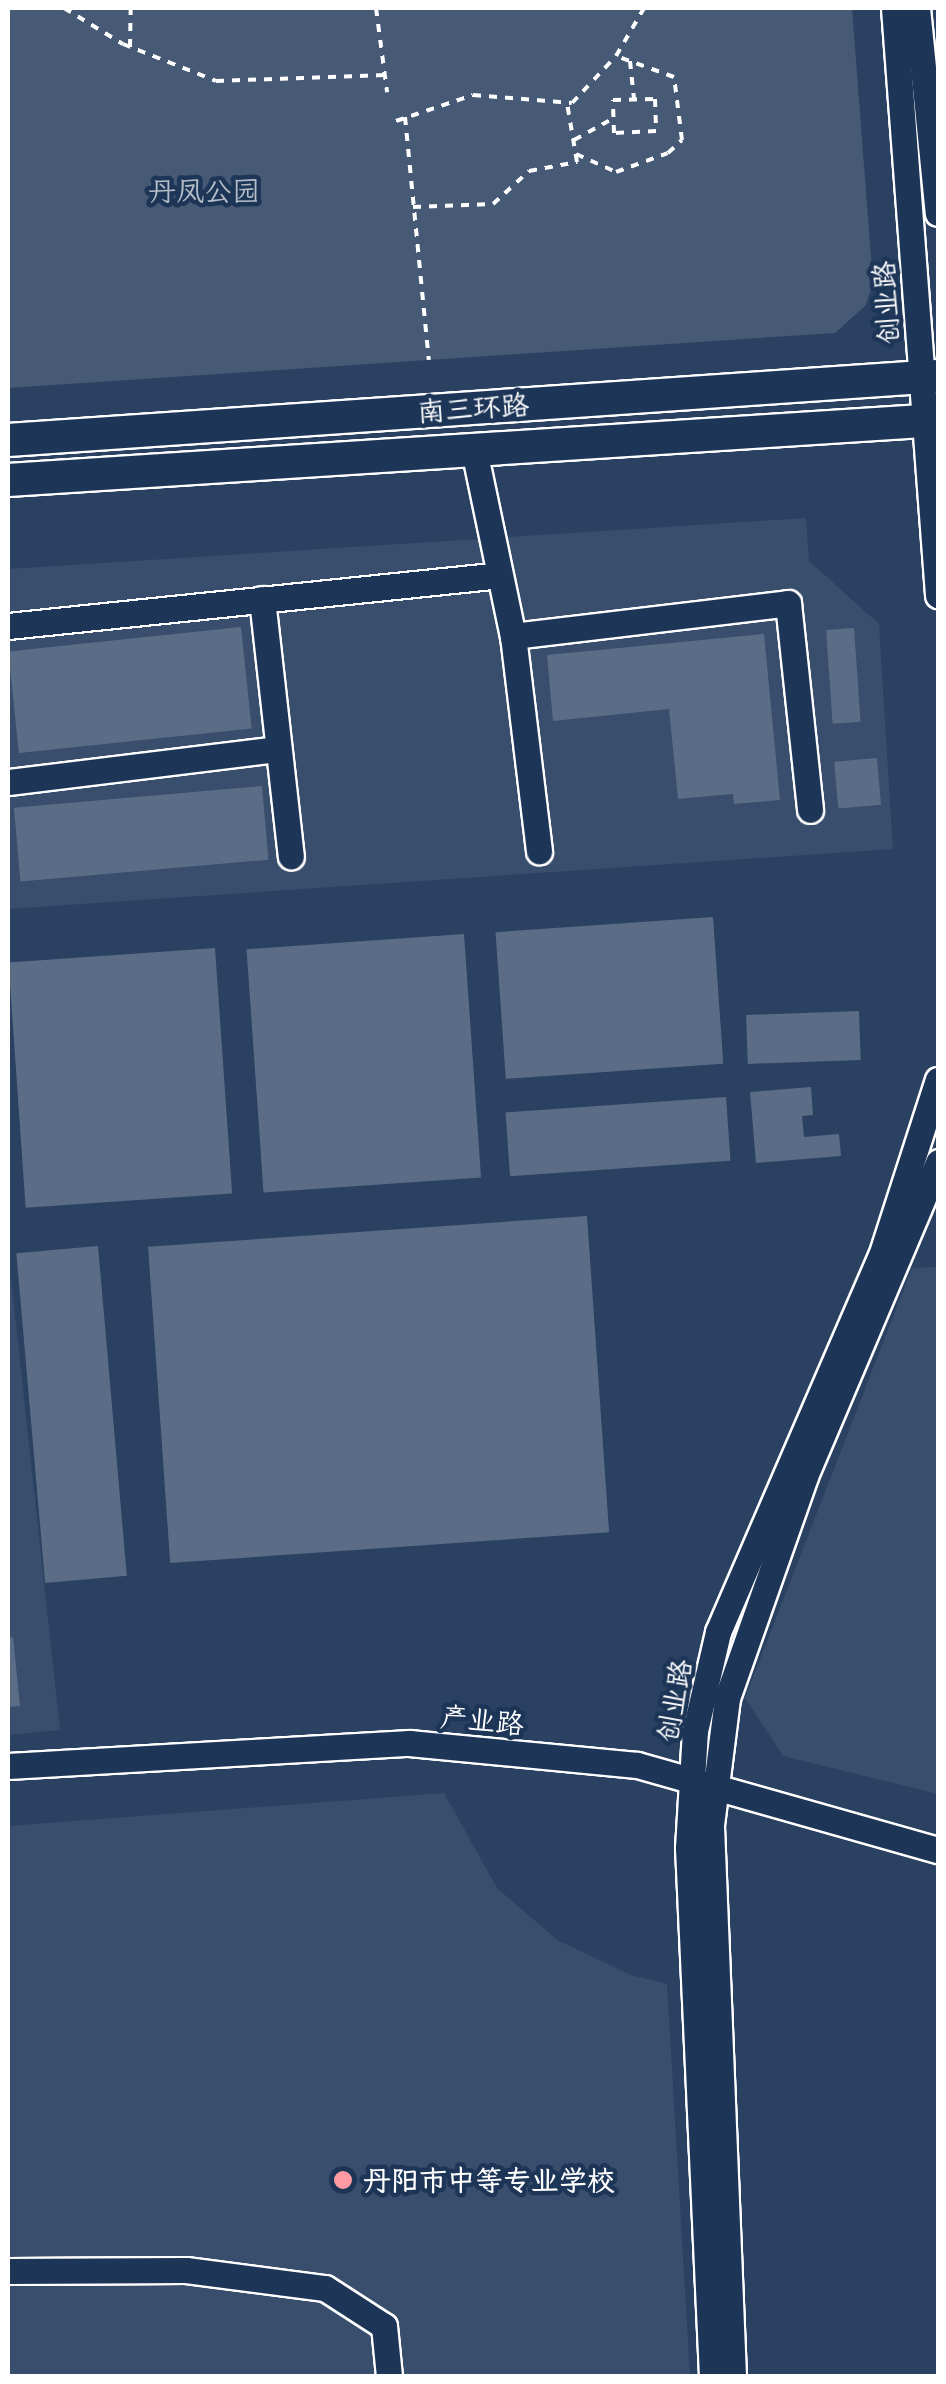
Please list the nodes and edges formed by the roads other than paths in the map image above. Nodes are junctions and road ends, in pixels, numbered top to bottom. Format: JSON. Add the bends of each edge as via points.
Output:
{"nodes":[{"id":1,"x":894,"y":8,"type":"edge"},
{"id":2,"x":917,"y":8,"type":"edge"},
{"id":3,"x":938,"y":213,"type":"edge"},
{"id":4,"x":930,"y":376,"type":"edge"},
{"id":5,"x":932,"y":420,"type":"edge"},
{"id":6,"x":8,"y":440,"type":"edge"},
{"id":7,"x":474,"y":450,"type":"junction"},
{"id":8,"x":8,"y":480,"type":"edge"},
{"id":9,"x":499,"y":575,"type":"junction"},
{"id":10,"x":938,"y":595,"type":"edge"},
{"id":11,"x":262,"y":598,"type":"junction"},
{"id":12,"x":8,"y":626,"type":"edge"},
{"id":13,"x":512,"y":636,"type":"junction"},
{"id":14,"x":278,"y":749,"type":"junction"},
{"id":15,"x":8,"y":782,"type":"edge"},
{"id":16,"x":810,"y":810,"type":"dead end"},
{"id":17,"x":539,"y":852,"type":"dead end"},
{"id":18,"x":290,"y":856,"type":"dead end"},
{"id":19,"x":938,"y":1080,"type":"edge"},
{"id":20,"x":938,"y":1162,"type":"edge"},
{"id":21,"x":927,"y":1221,"type":"edge"},
{"id":22,"x":8,"y":1766,"type":"edge"},
{"id":23,"x":704,"y":1784,"type":"junction"},
{"id":24,"x":938,"y":1850,"type":"edge"},
{"id":25,"x":8,"y":2271,"type":"edge"},
{"id":26,"x":389,"y":2376,"type":"edge"},
{"id":27,"x":712,"y":2376,"type":"edge"},
{"id":28,"x":733,"y":2376,"type":"edge"}],
"edges":[{"from":1,"to":4,"type":"street","name":"创业路"},
{"from":2,"to":3,"type":"street"},
{"from":4,"to":5,"type":"street","name":"创业路"},
{"from":4,"to":6,"type":"main road","name":"南三环路"},
{"from":5,"to":7,"type":"main road","name":"南三环路"},
{"from":5,"to":10,"type":"street","name":"创业路"},
{"from":7,"to":8,"type":"main road","name":"南三环路"},
{"from":7,"to":9,"type":"street"},
{"from":9,"to":11,"type":"street"},
{"from":9,"to":13,"type":"street"},
{"from":11,"to":12,"type":"street"},
{"from":11,"to":14,"type":"street"},
{"from":13,"to":16,"type":"street","via":[[788,603]]},
{"from":13,"to":17,"type":"street"},
{"from":14,"to":15,"type":"street"},
{"from":14,"to":18,"type":"street"},
{"from":19,"to":23,"type":"street","name":"创业路","via":[[881,1256],[718,1632],[694,1731]]},
{"from":20,"to":21,"type":"street","name":"创业路"},
{"from":21,"to":23,"type":"street","name":"创业路","via":[[805,1476]]},
{"from":22,"to":23,"type":"street","name":"产业路","via":[[409,1743],[637,1765]]},
{"from":23,"to":24,"type":"street","name":"产业路"},
{"from":23,"to":27,"type":"street","name":"创业路","via":[[688,1848]]},
{"from":23,"to":28,"type":"street","name":"创业路"},
{"from":25,"to":26,"type":"street","via":[[186,2270],[325,2288],[384,2326]]}]}
